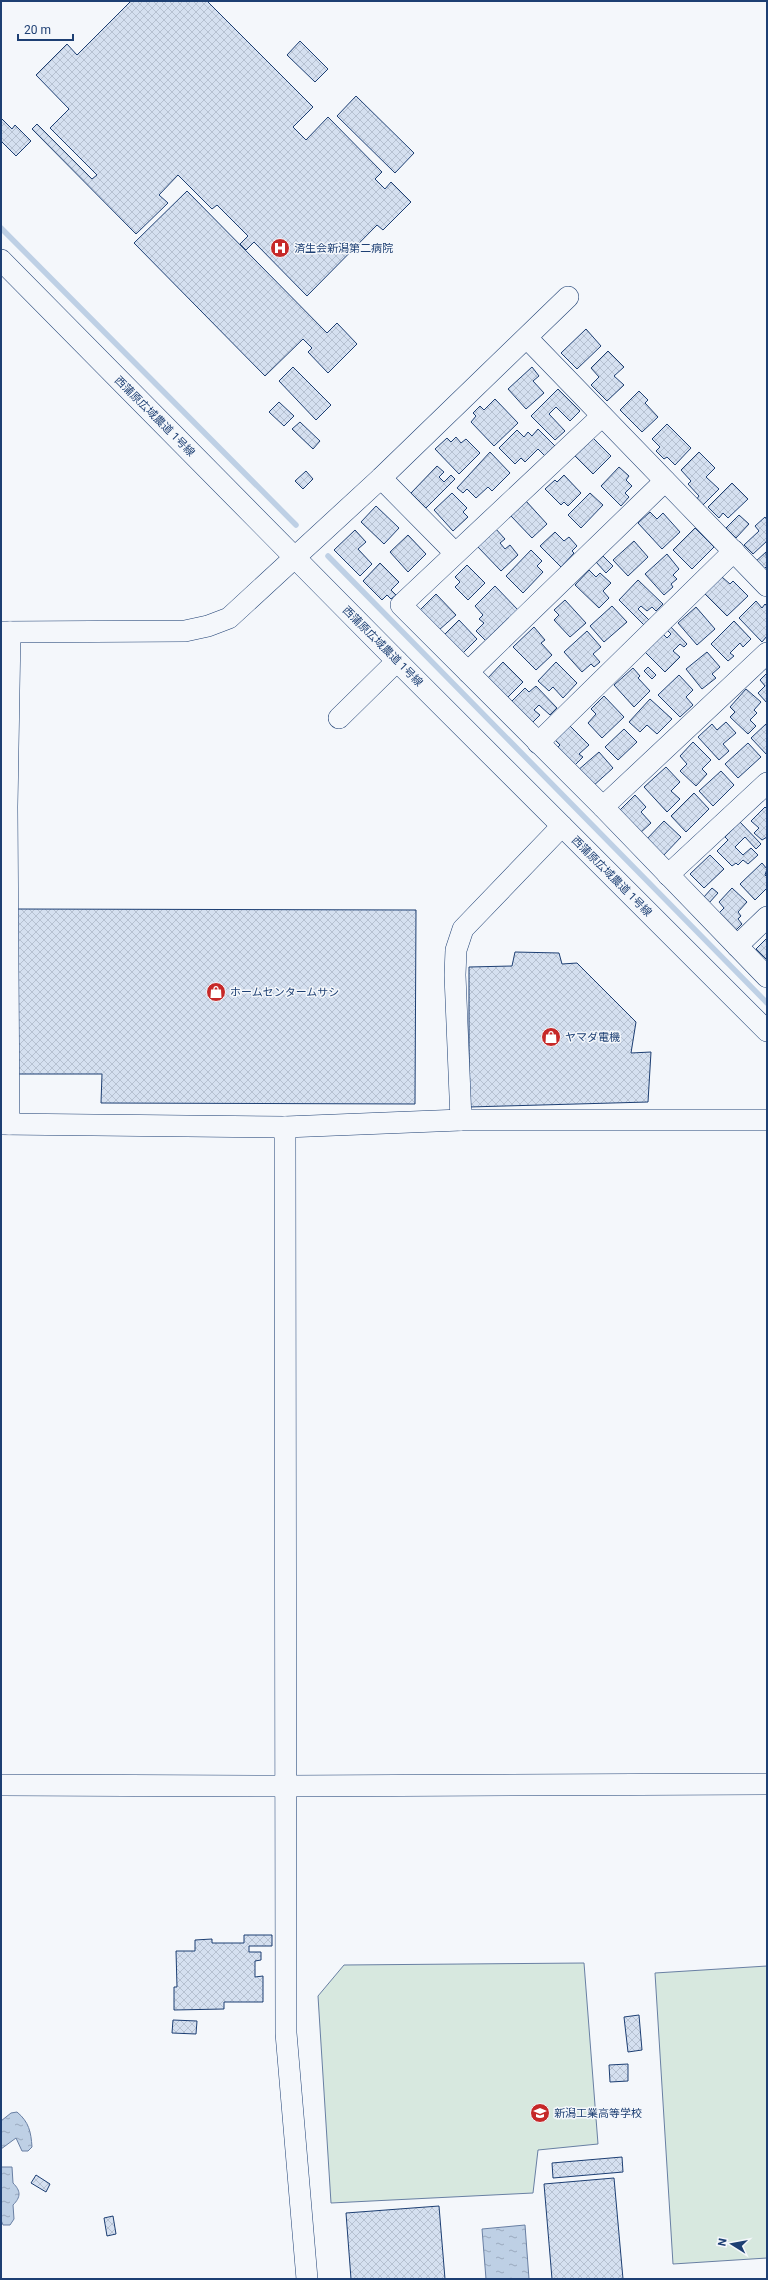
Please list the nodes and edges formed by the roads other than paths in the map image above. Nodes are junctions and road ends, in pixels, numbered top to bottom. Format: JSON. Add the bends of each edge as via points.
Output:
{"nodes":[{"id":1,"x":1,"y":260,"type":"edge"},
{"id":2,"x":568,"y":297,"type":"dead end"},
{"id":3,"x":527,"y":338,"type":"junction"},
{"id":4,"x":602,"y":416,"type":"junction"},
{"id":5,"x":381,"y":478,"type":"junction"},
{"id":6,"x":665,"y":481,"type":"junction"},
{"id":7,"x":734,"y":551,"type":"junction"},
{"id":8,"x":455,"y":553,"type":"junction"},
{"id":9,"x":294,"y":556,"type":"junction"},
{"id":10,"x":767,"y":586,"type":"edge"},
{"id":11,"x":6,"y":632,"type":"edge"},
{"id":12,"x":767,"y":654,"type":"edge"},
{"id":13,"x":397,"y":661,"type":"junction"},
{"id":14,"x":468,"y":672,"type":"junction"},
{"id":15,"x":339,"y":718,"type":"dead end"},
{"id":16,"x":538,"y":743,"type":"junction"},
{"id":17,"x":767,"y":783,"type":"edge"},
{"id":18,"x":4,"y":807,"type":"edge"},
{"id":19,"x":603,"y":808,"type":"junction"},
{"id":20,"x":562,"y":826,"type":"junction"},
{"id":21,"x":668,"y":875,"type":"junction"},
{"id":22,"x":767,"y":917,"type":"edge"},
{"id":23,"x":737,"y":946,"type":"junction"},
{"id":24,"x":767,"y":977,"type":"edge"},
{"id":25,"x":767,"y":1031,"type":"edge"},
{"id":26,"x":461,"y":1120,"type":"junction"},
{"id":27,"x":767,"y":1120,"type":"edge"},
{"id":28,"x":5,"y":1124,"type":"edge"},
{"id":29,"x":285,"y":1126,"type":"junction"},
{"id":30,"x":767,"y":1784,"type":"edge"},
{"id":31,"x":1,"y":1785,"type":"edge"},
{"id":32,"x":285,"y":1786,"type":"junction"},
{"id":33,"x":307,"y":2279,"type":"edge"}],
"edges":[{"from":1,"to":9,"type":"street","name":"西蒲原広域農道 1号線"},
{"from":2,"to":3,"type":"street"},
{"from":3,"to":4,"type":"street"},
{"from":3,"to":5,"type":"street"},
{"from":4,"to":6,"type":"street"},
{"from":4,"to":8,"type":"street"},
{"from":5,"to":8,"type":"street"},
{"from":5,"to":9,"type":"street"},
{"from":6,"to":7,"type":"street"},
{"from":6,"to":14,"type":"street"},
{"from":7,"to":10,"type":"street"},
{"from":7,"to":16,"type":"street"},
{"from":8,"to":14,"type":"street","via":[[401,605]]},
{"from":9,"to":11,"type":"street","via":[[229,618],[208,626],[185,631]]},
{"from":9,"to":13,"type":"street","name":"西蒲原広域農道 1号線"},
{"from":11,"to":18,"type":"street"},
{"from":12,"to":19,"type":"street"},
{"from":13,"to":15,"type":"street"},
{"from":13,"to":20,"type":"street","name":"西蒲原広域農道 1号線"},
{"from":14,"to":16,"type":"street"},
{"from":16,"to":19,"type":"street"},
{"from":17,"to":21,"type":"street"},
{"from":18,"to":28,"type":"street"},
{"from":19,"to":21,"type":"street"},
{"from":20,"to":25,"type":"street","name":"西蒲原広域農道 1号線"},
{"from":20,"to":26,"type":"street","via":[[463,929],[456,950],[455,975]]},
{"from":21,"to":23,"type":"street"},
{"from":22,"to":23,"type":"street"},
{"from":23,"to":24,"type":"street"},
{"from":26,"to":27,"type":"street"},
{"from":26,"to":29,"type":"street"},
{"from":28,"to":29,"type":"street"},
{"from":29,"to":32,"type":"street"},
{"from":30,"to":32,"type":"street"},
{"from":31,"to":32,"type":"street"},
{"from":32,"to":33,"type":"street","via":[[286,2033]]}]}
